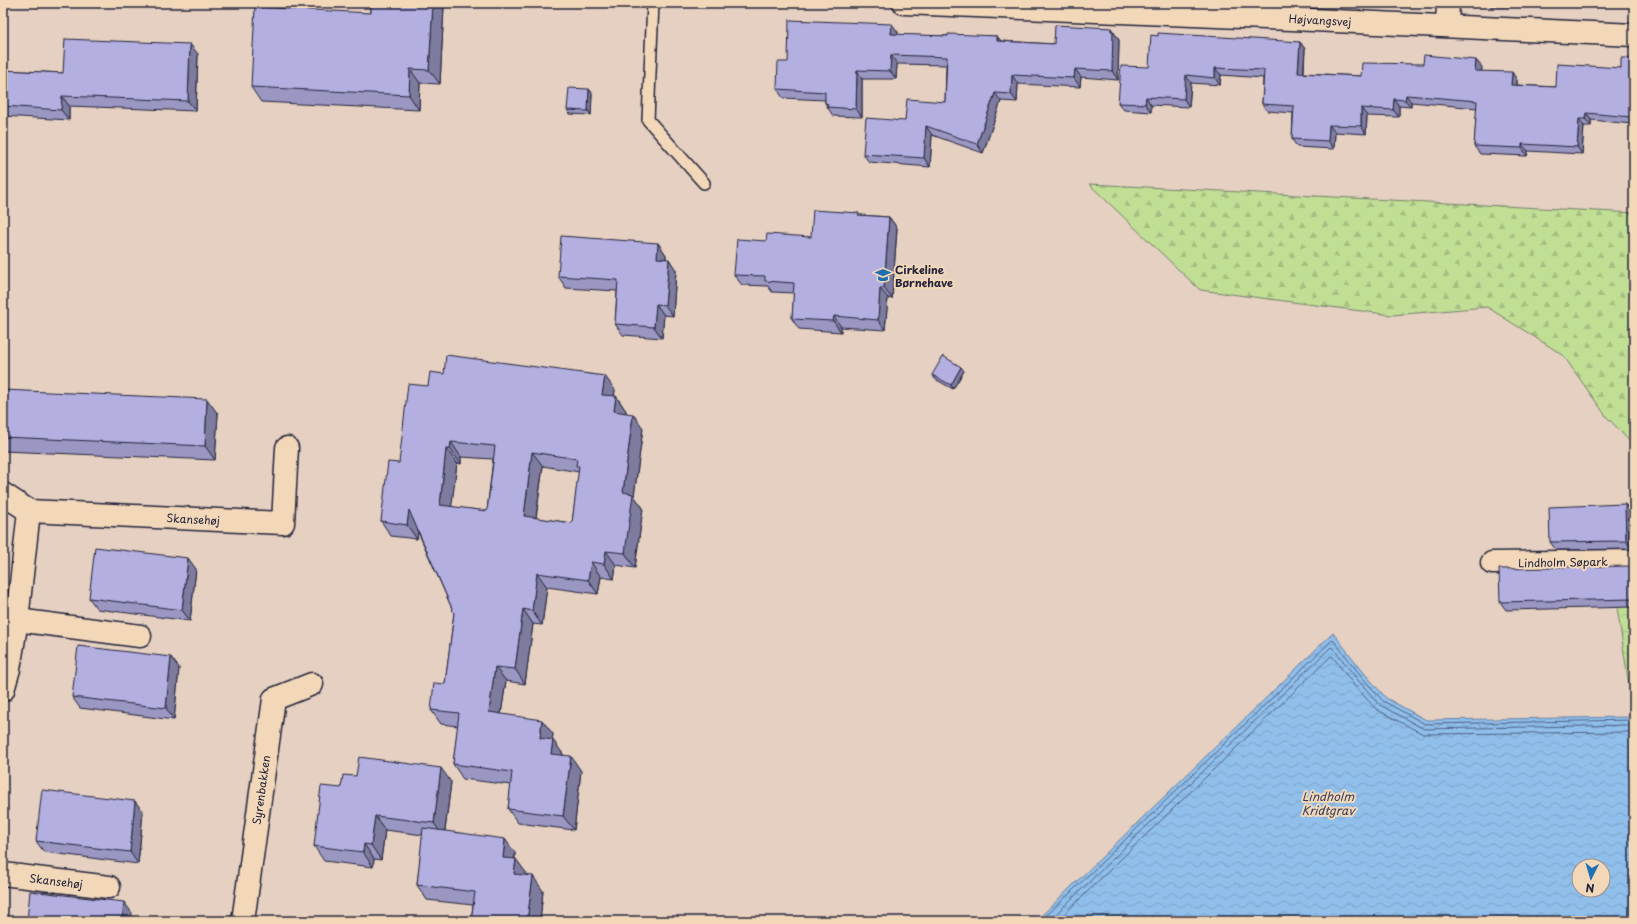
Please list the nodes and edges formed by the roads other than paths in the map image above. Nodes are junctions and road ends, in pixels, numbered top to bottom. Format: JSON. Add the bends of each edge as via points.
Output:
{"nodes":[{"id":1,"x":654,"y":3,"type":"edge"},
{"id":2,"x":904,"y":3,"type":"edge"},
{"id":3,"x":1448,"y":3,"type":"edge"},
{"id":4,"x":1293,"y":11,"type":"edge"},
{"id":5,"x":1447,"y":26,"type":"junction"},
{"id":6,"x":1634,"y":35,"type":"edge"},
{"id":7,"x":704,"y":183,"type":"dead end"},
{"id":8,"x":287,"y":448,"type":"dead end"},
{"id":9,"x":3,"y":494,"type":"edge"},
{"id":10,"x":29,"y":511,"type":"junction"},
{"id":11,"x":1634,"y":561,"type":"edge"},
{"id":12,"x":1492,"y":563,"type":"dead end"},
{"id":13,"x":10,"y":619,"type":"edge"},
{"id":14,"x":140,"y":636,"type":"dead end"},
{"id":15,"x":312,"y":684,"type":"dead end"},
{"id":16,"x":3,"y":690,"type":"edge"},
{"id":17,"x":3,"y":874,"type":"edge"},
{"id":18,"x":109,"y":887,"type":"dead end"},
{"id":19,"x":243,"y":921,"type":"edge"}],
"edges":[{"from":1,"to":7,"type":"lane","via":[[648,120]]},
{"from":2,"to":4,"type":"street","name":"Højvangsvej"},
{"from":3,"to":5,"type":"street"},
{"from":4,"to":5,"type":"street","name":"Højvangsvej"},
{"from":5,"to":6,"type":"street","name":"Højvangsvej"},
{"from":8,"to":10,"type":"street","name":"Skansehøj","via":[[283,523]]},
{"from":9,"to":10,"type":"street"},
{"from":10,"to":13,"type":"street"},
{"from":11,"to":12,"type":"street","name":"Lindholm Søpark"},
{"from":13,"to":14,"type":"street"},
{"from":13,"to":16,"type":"street","via":[[9,669]]},
{"from":15,"to":19,"type":"street","name":"Syrenbakken","via":[[274,699]]},
{"from":17,"to":18,"type":"street","name":"Skansehøj"}]}
